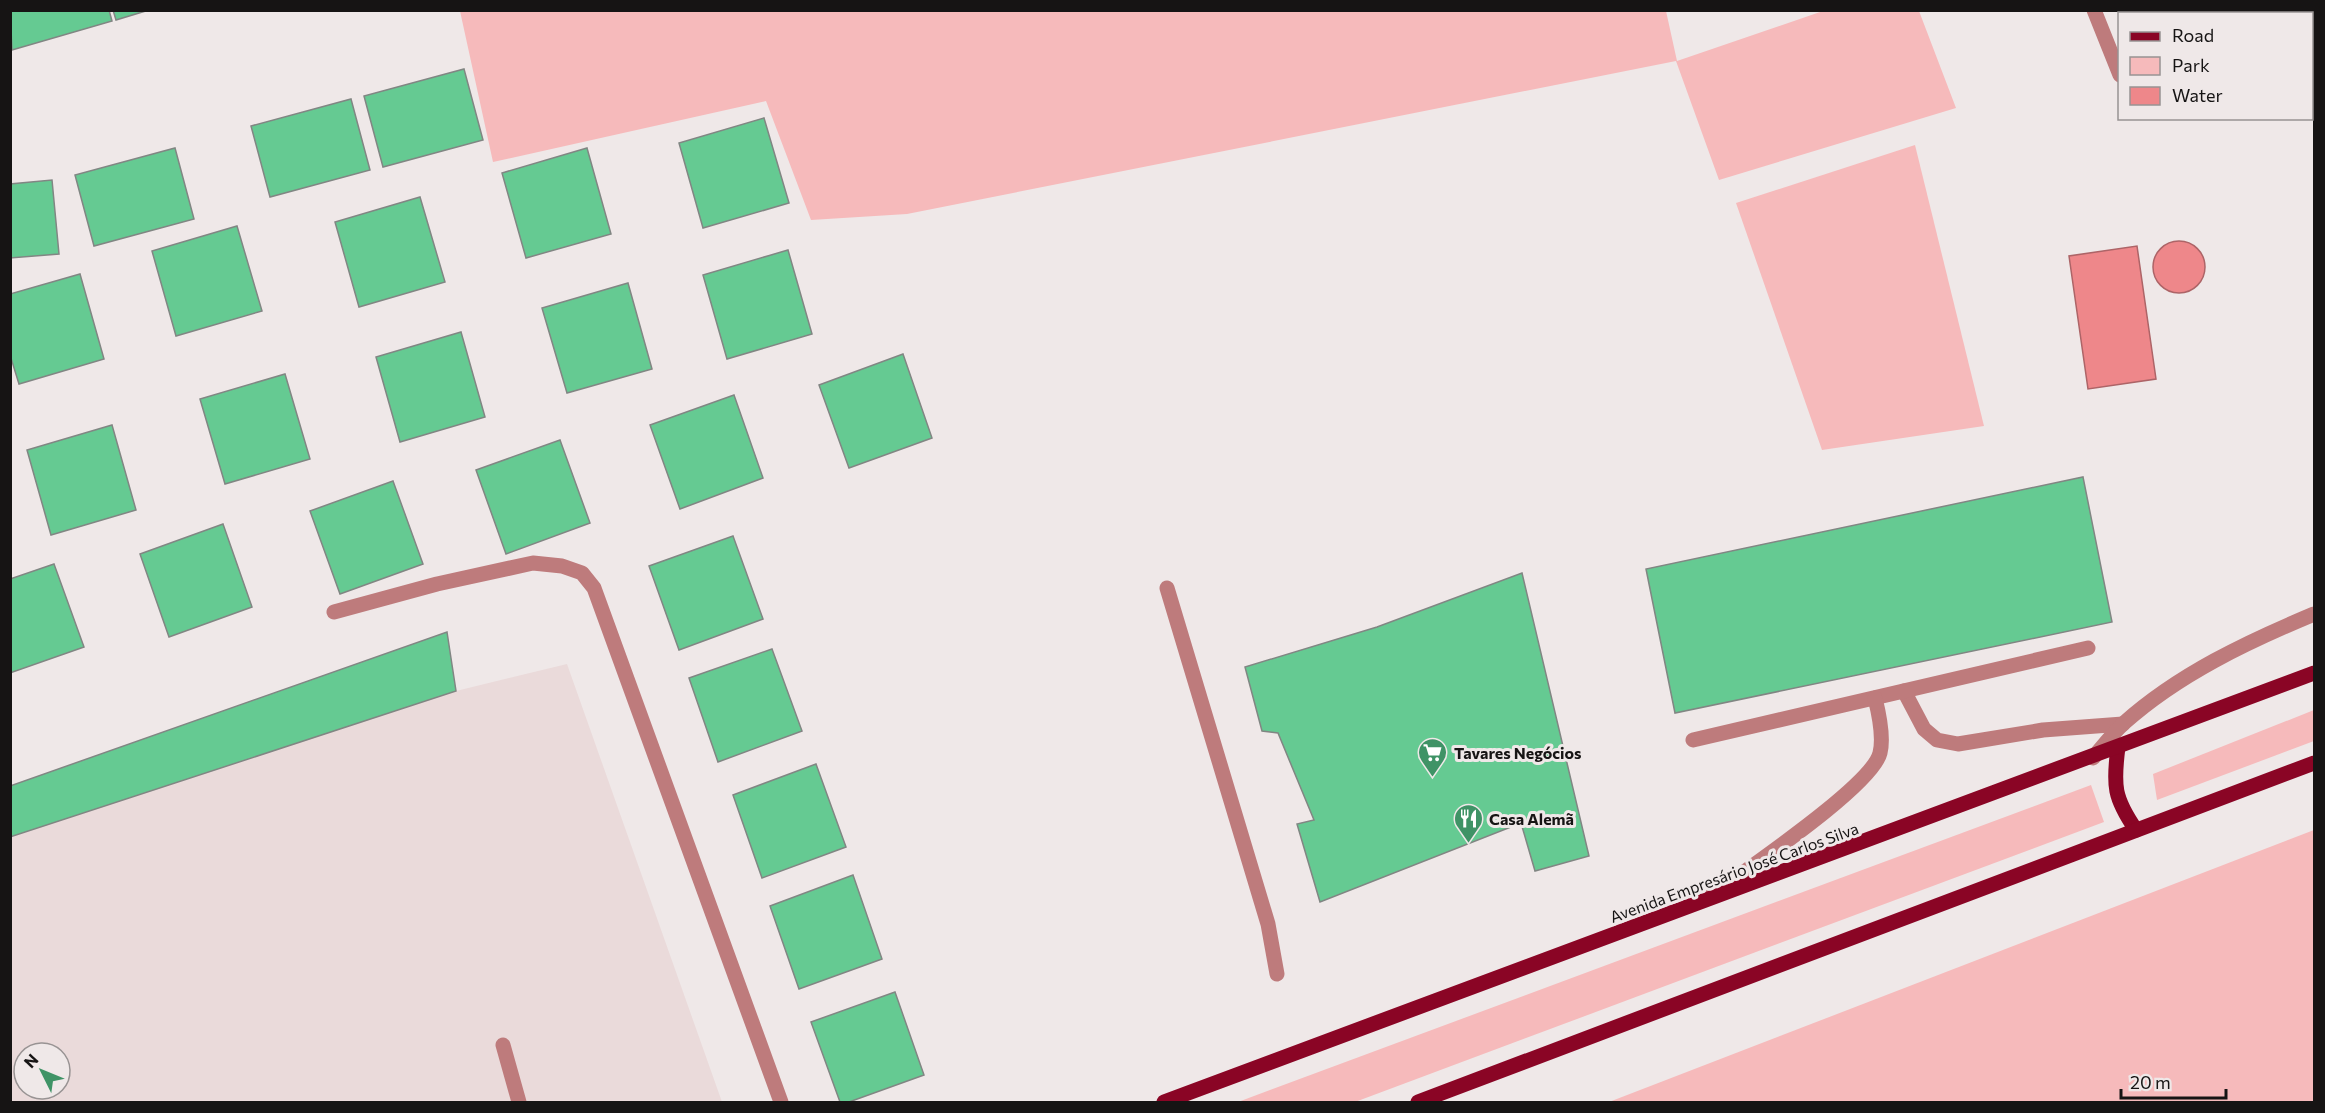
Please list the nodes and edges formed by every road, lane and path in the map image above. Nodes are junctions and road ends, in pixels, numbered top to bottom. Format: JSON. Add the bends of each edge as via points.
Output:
{"nodes":[{"id":1,"x":2094,"y":10,"type":"edge"},
{"id":2,"x":2118,"y":70,"type":"edge"},
{"id":3,"x":1167,"y":588,"type":"dead end"},
{"id":4,"x":334,"y":612,"type":"dead end"},
{"id":5,"x":2314,"y":614,"type":"edge"},
{"id":6,"x":2088,"y":648,"type":"dead end"},
{"id":7,"x":2314,"y":673,"type":"edge"},
{"id":8,"x":1904,"y":691,"type":"junction"},
{"id":9,"x":1875,"y":698,"type":"junction"},
{"id":10,"x":2123,"y":724,"type":"junction"},
{"id":11,"x":1693,"y":740,"type":"dead end"},
{"id":12,"x":2118,"y":747,"type":"junction"},
{"id":13,"x":2093,"y":758,"type":"junction"},
{"id":14,"x":2314,"y":763,"type":"edge"},
{"id":15,"x":2136,"y":830,"type":"junction"},
{"id":16,"x":1702,"y":903,"type":"junction"},
{"id":17,"x":1277,"y":974,"type":"dead end"},
{"id":18,"x":503,"y":1045,"type":"dead end"},
{"id":19,"x":519,"y":1102,"type":"edge"},
{"id":20,"x":781,"y":1102,"type":"edge"},
{"id":21,"x":1164,"y":1102,"type":"edge"},
{"id":22,"x":1418,"y":1102,"type":"edge"}],
"edges":[{"from":1,"to":2,"type":"street"},
{"from":3,"to":17,"type":"street","via":[[1268,924]]},
{"from":4,"to":20,"type":"street","via":[[534,563],[582,573],[594,588]]},
{"from":5,"to":10,"type":"street","via":[[2244,644],[2182,681]]},
{"from":6,"to":8,"type":"street"},
{"from":7,"to":12,"type":"main road","name":"Avenida Empresário José Carlos Silva"},
{"from":8,"to":9,"type":"street"},
{"from":8,"to":10,"type":"street","via":[[1924,729],[1937,740],[1958,744],[2043,730]]},
{"from":9,"to":11,"type":"street"},
{"from":9,"to":16,"type":"street","via":[[1880,752],[1872,770],[1850,792]]},
{"from":10,"to":13,"type":"street"},
{"from":12,"to":13,"type":"main road","name":"Avenida Empresário José Carlos Silva"},
{"from":12,"to":15,"type":"main road","via":[[2115,774],[2120,806]]},
{"from":13,"to":16,"type":"main road","name":"Avenida Empresário José Carlos Silva"},
{"from":14,"to":15,"type":"main road"},
{"from":15,"to":22,"type":"main road"},
{"from":16,"to":21,"type":"main road","name":"Avenida Empresário José Carlos Silva"},
{"from":18,"to":19,"type":"street"}]}
